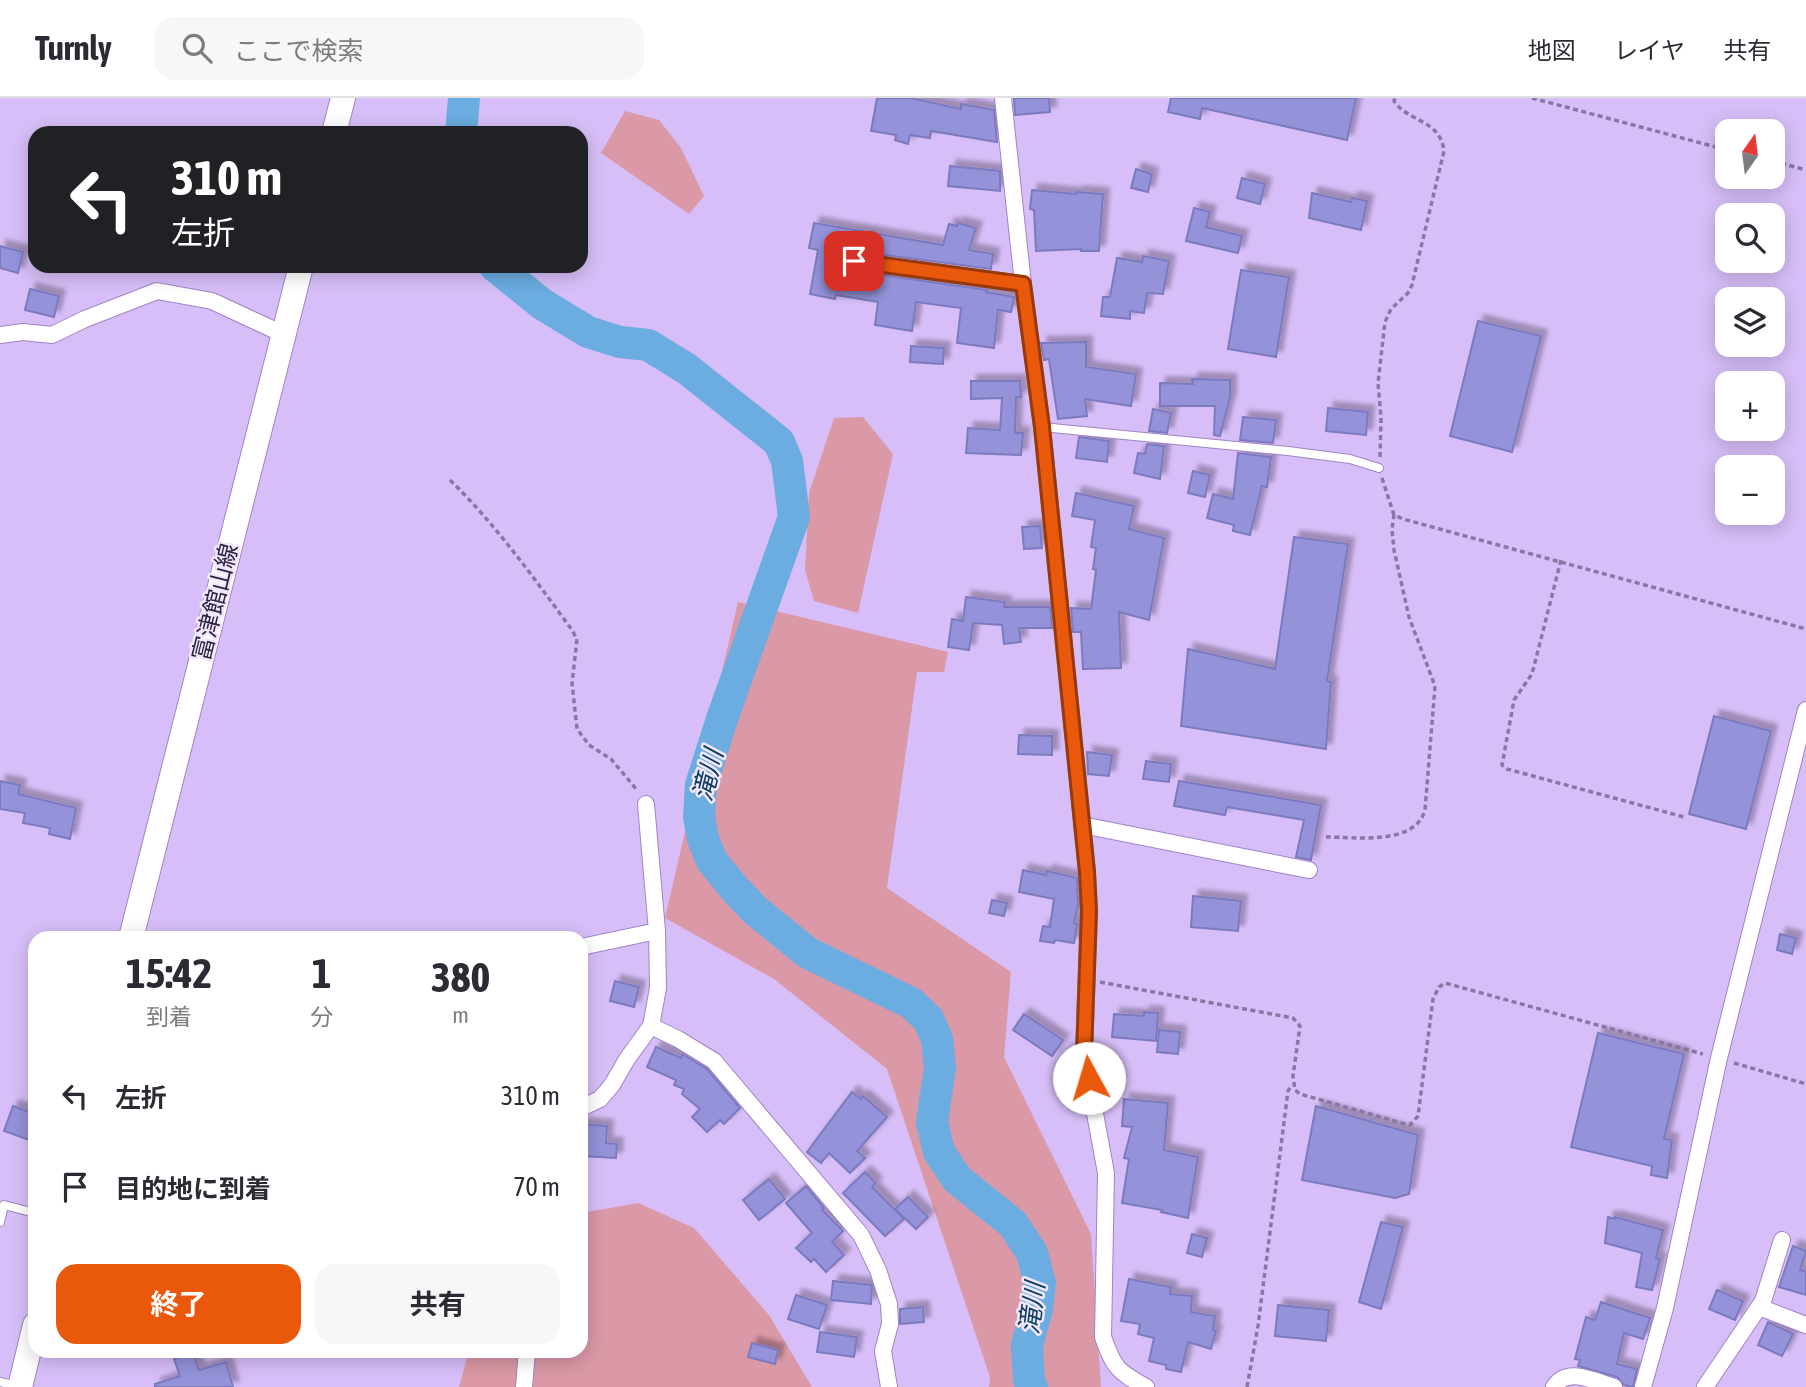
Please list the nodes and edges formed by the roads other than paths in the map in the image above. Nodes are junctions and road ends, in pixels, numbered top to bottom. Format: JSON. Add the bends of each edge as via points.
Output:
{"nodes":[{"id":1,"x":343,"y":98,"type":"edge"},
{"id":2,"x":1003,"y":98,"type":"edge"},
{"id":3,"x":336,"y":126,"type":"edge"},
{"id":4,"x":854,"y":261,"type":"dead end"},
{"id":5,"x":298,"y":273,"type":"edge"},
{"id":6,"x":1023,"y":284,"type":"junction"},
{"id":7,"x":283,"y":334,"type":"junction"},
{"id":8,"x":0,"y":335,"type":"edge"},
{"id":9,"x":1042,"y":427,"type":"junction"},
{"id":10,"x":1379,"y":468,"type":"road end"},
{"id":11,"x":1806,"y":710,"type":"edge"},
{"id":12,"x":646,"y":804,"type":"road end"},
{"id":13,"x":1082,"y":825,"type":"junction"},
{"id":14,"x":1309,"y":870,"type":"dead end"},
{"id":15,"x":133,"y":931,"type":"edge"},
{"id":16,"x":657,"y":931,"type":"junction"},
{"id":17,"x":588,"y":946,"type":"edge"},
{"id":18,"x":651,"y":1026,"type":"junction"},
{"id":19,"x":588,"y":1105,"type":"edge"},
{"id":20,"x":28,"y":1211,"type":"edge"},
{"id":21,"x":0,"y":1222,"type":"edge"},
{"id":22,"x":1782,"y":1240,"type":"dead end"},
{"id":23,"x":1759,"y":1307,"type":"junction"},
{"id":24,"x":1806,"y":1325,"type":"edge"},
{"id":25,"x":28,"y":1352,"type":"edge"},
{"id":26,"x":526,"y":1358,"type":"edge"},
{"id":27,"x":0,"y":1382,"type":"edge"},
{"id":28,"x":19,"y":1387,"type":"edge"},
{"id":29,"x":524,"y":1387,"type":"edge"},
{"id":30,"x":889,"y":1387,"type":"edge"},
{"id":31,"x":1146,"y":1387,"type":"edge"},
{"id":32,"x":1554,"y":1387,"type":"edge"},
{"id":33,"x":1614,"y":1387,"type":"edge"},
{"id":34,"x":1643,"y":1387,"type":"edge"},
{"id":35,"x":1705,"y":1387,"type":"edge"}],
"edges":[{"from":1,"to":3,"type":"main road"},
{"from":2,"to":6,"type":"street"},
{"from":4,"to":6,"type":"street"},
{"from":5,"to":7,"type":"main road","name":"富津館山線"},
{"from":6,"to":9,"type":"street"},
{"from":7,"to":8,"type":"street","via":[[212,301],[157,291],[52,335]]},
{"from":7,"to":15,"type":"main road","name":"富津館山線"},
{"from":9,"to":10,"type":"lane","via":[[1350,459]]},
{"from":9,"to":13,"type":"street"},
{"from":11,"to":34,"type":"street"},
{"from":12,"to":16,"type":"street"},
{"from":13,"to":14,"type":"street"},
{"from":13,"to":31,"type":"street","via":[[1089,911],[1084,1054],[1106,1173],[1102,1337],[1122,1374]]},
{"from":16,"to":17,"type":"street"},
{"from":16,"to":18,"type":"street","via":[[658,988]]},
{"from":18,"to":19,"type":"street","via":[[612,1085]]},
{"from":18,"to":30,"type":"street","via":[[714,1061],[860,1235],[889,1304],[890,1324],[883,1351]]},
{"from":20,"to":21,"type":"lane","via":[[4,1205]]},
{"from":22,"to":23,"type":"street"},
{"from":23,"to":24,"type":"street"},
{"from":23,"to":35,"type":"street"},
{"from":25,"to":28,"type":"main road"},
{"from":26,"to":29,"type":"street"},
{"from":27,"to":28,"type":"lane"},
{"from":32,"to":33,"type":"street","via":[[1570,1375]]}]}
